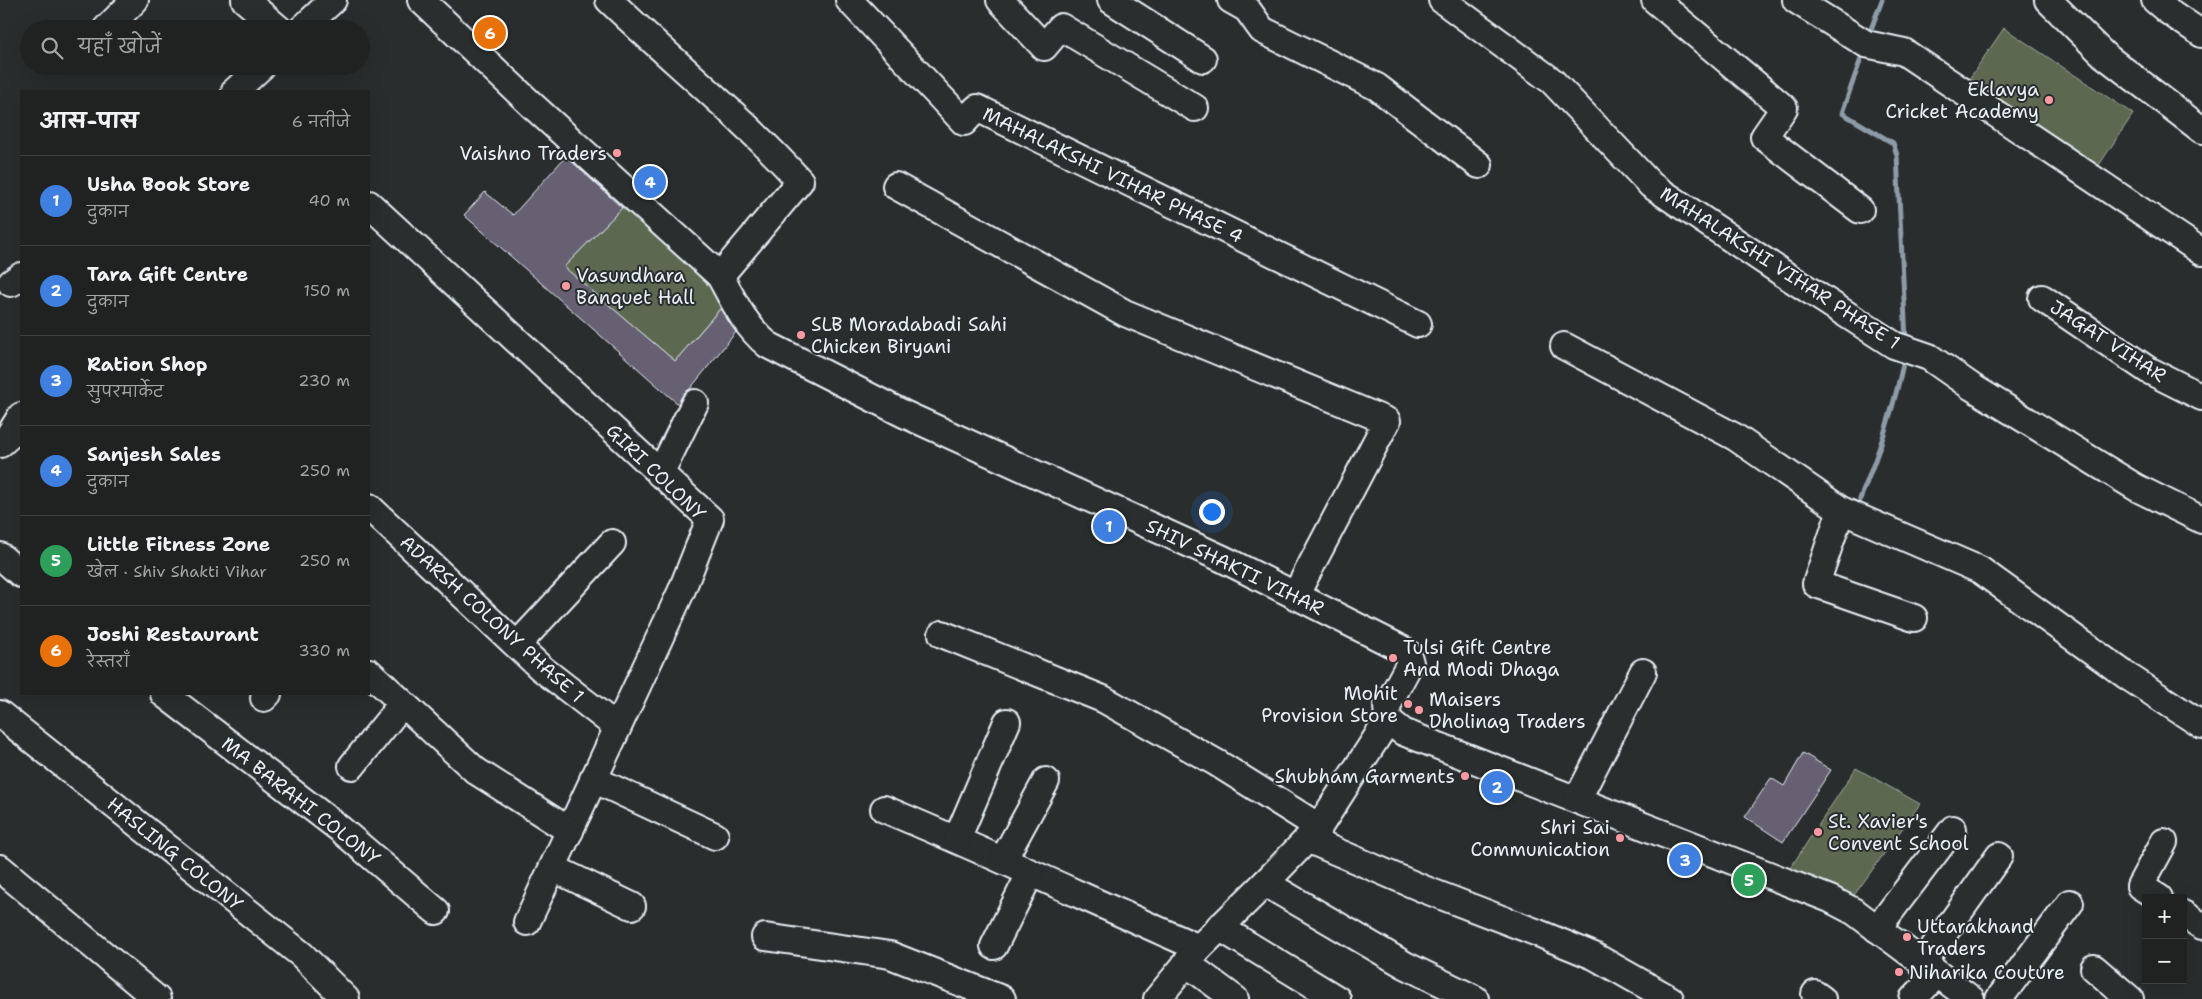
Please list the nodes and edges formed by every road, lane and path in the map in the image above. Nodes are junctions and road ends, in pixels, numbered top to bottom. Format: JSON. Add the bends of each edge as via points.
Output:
{"nodes":[{"id":1,"x":135,"y":0,"type":"edge"},
{"id":2,"x":245,"y":0,"type":"edge"},
{"id":3,"x":333,"y":0,"type":"edge"},
{"id":4,"x":421,"y":0,"type":"edge"},
{"id":5,"x":609,"y":0,"type":"edge"},
{"id":6,"x":849,"y":0,"type":"edge"},
{"id":7,"x":1000,"y":0,"type":"edge"},
{"id":8,"x":1111,"y":0,"type":"edge"},
{"id":9,"x":1231,"y":0,"type":"edge"},
{"id":10,"x":1442,"y":0,"type":"edge"},
{"id":11,"x":1655,"y":0,"type":"edge"},
{"id":12,"x":1796,"y":0,"type":"edge"},
{"id":13,"x":2048,"y":0,"type":"edge"},
{"id":14,"x":2156,"y":0,"type":"edge"},
{"id":15,"x":1830,"y":9,"type":"edge"},
{"id":16,"x":115,"y":20,"type":"edge"},
{"id":17,"x":269,"y":20,"type":"edge"},
{"id":18,"x":312,"y":20,"type":"edge"},
{"id":19,"x":2202,"y":34,"type":"edge"},
{"id":20,"x":1203,"y":59,"type":"dead end"},
{"id":21,"x":254,"y":75,"type":"edge"},
{"id":22,"x":242,"y":89,"type":"edge"},
{"id":23,"x":1195,"y":108,"type":"dead end"},
{"id":24,"x":2202,"y":130,"type":"edge"},
{"id":25,"x":1479,"y":165,"type":"dead end"},
{"id":26,"x":896,"y":186,"type":"dead end"},
{"id":27,"x":1860,"y":210,"type":"dead end"},
{"id":28,"x":373,"y":216,"type":"edge"},
{"id":29,"x":2202,"y":252,"type":"edge"},
{"id":30,"x":720,"y":276,"type":"junction"},
{"id":31,"x":2042,"y":298,"type":"dead end"},
{"id":32,"x":1418,"y":324,"type":"dead end"},
{"id":33,"x":1564,"y":346,"type":"dead end"},
{"id":34,"x":2202,"y":397,"type":"edge"},
{"id":35,"x":695,"y":403,"type":"dead end"},
{"id":36,"x":20,"y":418,"type":"edge"},
{"id":37,"x":0,"y":444,"type":"edge"},
{"id":38,"x":660,"y":474,"type":"junction"},
{"id":39,"x":370,"y":508,"type":"edge"},
{"id":40,"x":1841,"y":510,"type":"junction"},
{"id":41,"x":2202,"y":520,"type":"edge"},
{"id":42,"x":612,"y":543,"type":"dead end"},
{"id":43,"x":0,"y":556,"type":"edge"},
{"id":44,"x":20,"y":573,"type":"edge"},
{"id":45,"x":1295,"y":596,"type":"junction"},
{"id":46,"x":1914,"y":618,"type":"dead end"},
{"id":47,"x":942,"y":634,"type":"dead end"},
{"id":48,"x":517,"y":645,"type":"junction"},
{"id":49,"x":1643,"y":672,"type":"dead end"},
{"id":50,"x":370,"y":673,"type":"edge"},
{"id":51,"x":165,"y":695,"type":"edge"},
{"id":52,"x":402,"y":704,"type":"junction"},
{"id":53,"x":0,"y":714,"type":"edge"},
{"id":54,"x":1388,"y":720,"type":"junction"},
{"id":55,"x":1007,"y":722,"type":"dead end"},
{"id":56,"x":2202,"y":725,"type":"edge"},
{"id":57,"x":617,"y":727,"type":"junction"},
{"id":58,"x":352,"y":766,"type":"dead end"},
{"id":59,"x":593,"y":779,"type":"junction"},
{"id":60,"x":1046,"y":781,"type":"dead end"},
{"id":61,"x":1577,"y":800,"type":"junction"},
{"id":62,"x":884,"y":809,"type":"dead end"},
{"id":63,"x":1953,"y":829,"type":"dead end"},
{"id":64,"x":570,"y":831,"type":"junction"},
{"id":65,"x":1313,"y":833,"type":"junction"},
{"id":66,"x":715,"y":836,"type":"dead end"},
{"id":67,"x":957,"y":840,"type":"junction"},
{"id":68,"x":2164,"y":842,"type":"dead end"},
{"id":69,"x":1999,"y":856,"type":"dead end"},
{"id":70,"x":1003,"y":860,"type":"junction"},
{"id":71,"x":0,"y":868,"type":"edge"},
{"id":72,"x":552,"y":868,"type":"junction"},
{"id":73,"x":1030,"y":874,"type":"junction"},
{"id":74,"x":1265,"y":883,"type":"junction"},
{"id":75,"x":2153,"y":894,"type":"edge"},
{"id":76,"x":2070,"y":902,"type":"dead end"},
{"id":77,"x":632,"y":906,"type":"dead end"},
{"id":78,"x":436,"y":911,"type":"dead end"},
{"id":79,"x":2187,"y":917,"type":"edge"},
{"id":80,"x":527,"y":922,"type":"dead end"},
{"id":81,"x":2202,"y":926,"type":"edge"},
{"id":82,"x":1219,"y":928,"type":"junction"},
{"id":83,"x":1877,"y":929,"type":"junction"},
{"id":84,"x":765,"y":937,"type":"dead end"},
{"id":85,"x":994,"y":946,"type":"dead end"},
{"id":86,"x":1193,"y":955,"type":"junction"},
{"id":87,"x":2094,"y":968,"type":"dead end"},
{"id":88,"x":1930,"y":969,"type":"junction"},
{"id":89,"x":1165,"y":996,"type":"edge"},
{"id":90,"x":157,"y":999,"type":"edge"},
{"id":91,"x":346,"y":999,"type":"edge"},
{"id":92,"x":1002,"y":999,"type":"edge"},
{"id":93,"x":1235,"y":999,"type":"edge"},
{"id":94,"x":1337,"y":999,"type":"edge"},
{"id":95,"x":1475,"y":999,"type":"edge"},
{"id":96,"x":1670,"y":999,"type":"edge"},
{"id":97,"x":1914,"y":999,"type":"edge"},
{"id":98,"x":1971,"y":999,"type":"edge"},
{"id":99,"x":1999,"y":999,"type":"edge"},
{"id":100,"x":2130,"y":999,"type":"edge"}],
"edges":[{"from":1,"to":16,"type":"street"},
{"from":2,"to":17,"type":"street"},
{"from":3,"to":18,"type":"street"},
{"from":4,"to":30,"type":"street","name":"SHIV SHAKTI VIHAR"},
{"from":5,"to":30,"type":"street","via":[[767,145],[800,181]]},
{"from":6,"to":32,"type":"street","name":"MAHALAKSHI VIHAR PHASE 4","via":[[964,122],[977,108]]},
{"from":7,"to":23,"type":"street","via":[[1044,47],[1061,27]]},
{"from":8,"to":20,"type":"street"},
{"from":9,"to":25,"type":"street","via":[[1247,9],[1262,30],[1377,87]]},
{"from":10,"to":41,"type":"street","name":"MAHALAKSHI VIHAR PHASE 1","via":[[1552,81],[1651,185],[1894,345],[1930,357],[1972,387],[2137,488]]},
{"from":11,"to":27,"type":"street","via":[[1784,108],[1764,137]]},
{"from":12,"to":15,"type":"street"},
{"from":13,"to":24,"type":"street","via":[[2104,55]]},
{"from":14,"to":19,"type":"street"},
{"from":15,"to":29,"type":"street","via":[[1866,44],[1904,52]]},
{"from":21,"to":22,"type":"street"},
{"from":26,"to":45,"type":"street","via":[[1125,313],[1387,421]]},
{"from":28,"to":38,"type":"street","name":"GIRI COLONY"},
{"from":30,"to":45,"type":"street","name":"SHIV SHAKTI VIHAR","via":[[739,314],[768,344],[904,414],[1223,559]]},
{"from":31,"to":34,"type":"street","name":"JAGAT VIHAR","via":[[2148,370]]},
{"from":33,"to":40,"type":"street","via":[[1735,437]]},
{"from":35,"to":38,"type":"street"},
{"from":36,"to":37,"type":"street"},
{"from":38,"to":57,"type":"street","name":"GIRI COLONY","via":[[710,519]]},
{"from":39,"to":48,"type":"street","name":"ADARSH COLONY PHASE 1"},
{"from":40,"to":46,"type":"street","via":[[1816,584]]},
{"from":40,"to":56,"type":"street","via":[[1980,570],[2127,676]]},
{"from":42,"to":48,"type":"street"},
{"from":43,"to":44,"type":"street"},
{"from":45,"to":54,"type":"street","name":"SHIV SHAKTI VIHAR","via":[[1407,652],[1410,663],[1387,706]]},
{"from":47,"to":65,"type":"street","via":[[1103,699],[1217,763]]},
{"from":48,"to":57,"type":"street","name":"ADARSH COLONY PHASE 1","via":[[541,668]]},
{"from":49,"to":61,"type":"street"},
{"from":50,"to":52,"type":"street"},
{"from":51,"to":78,"type":"street","name":"MA BARAHI COLONY","via":[[340,829]]},
{"from":52,"to":58,"type":"street"},
{"from":52,"to":64,"type":"street","via":[[476,771]]},
{"from":53,"to":91,"type":"street","name":"HASLING COLONY","via":[[302,955]]},
{"from":54,"to":61,"type":"street","via":[[1404,732]]},
{"from":54,"to":65,"type":"street"},
{"from":55,"to":67,"type":"street"},
{"from":57,"to":59,"type":"street","name":"GIRI COLONY"},
{"from":59,"to":64,"type":"street","name":"GIRI COLONY"},
{"from":59,"to":66,"type":"street"},
{"from":60,"to":70,"type":"street"},
{"from":61,"to":83,"type":"street","via":[[1830,899]]},
{"from":62,"to":67,"type":"street"},
{"from":63,"to":83,"type":"street"},
{"from":64,"to":72,"type":"street","name":"GIRI COLONY"},
{"from":65,"to":74,"type":"street"},
{"from":65,"to":96,"type":"street","via":[[1426,890],[1594,956]]},
{"from":67,"to":70,"type":"street"},
{"from":68,"to":75,"type":"street","via":[[2140,886]]},
{"from":69,"to":88,"type":"street"},
{"from":70,"to":73,"type":"street"},
{"from":71,"to":90,"type":"street"},
{"from":72,"to":77,"type":"street"},
{"from":72,"to":80,"type":"street","name":"GIRI COLONY"},
{"from":73,"to":85,"type":"street"},
{"from":73,"to":86,"type":"street"},
{"from":74,"to":82,"type":"street"},
{"from":74,"to":95,"type":"street","via":[[1405,965]]},
{"from":76,"to":99,"type":"street"},
{"from":79,"to":81,"type":"street"},
{"from":82,"to":86,"type":"street"},
{"from":82,"to":94,"type":"street"},
{"from":83,"to":88,"type":"street"},
{"from":84,"to":92,"type":"street","via":[[890,955]]},
{"from":86,"to":89,"type":"street"},
{"from":86,"to":93,"type":"street"},
{"from":87,"to":100,"type":"street"},
{"from":88,"to":97,"type":"street"},
{"from":88,"to":98,"type":"street"}]}
